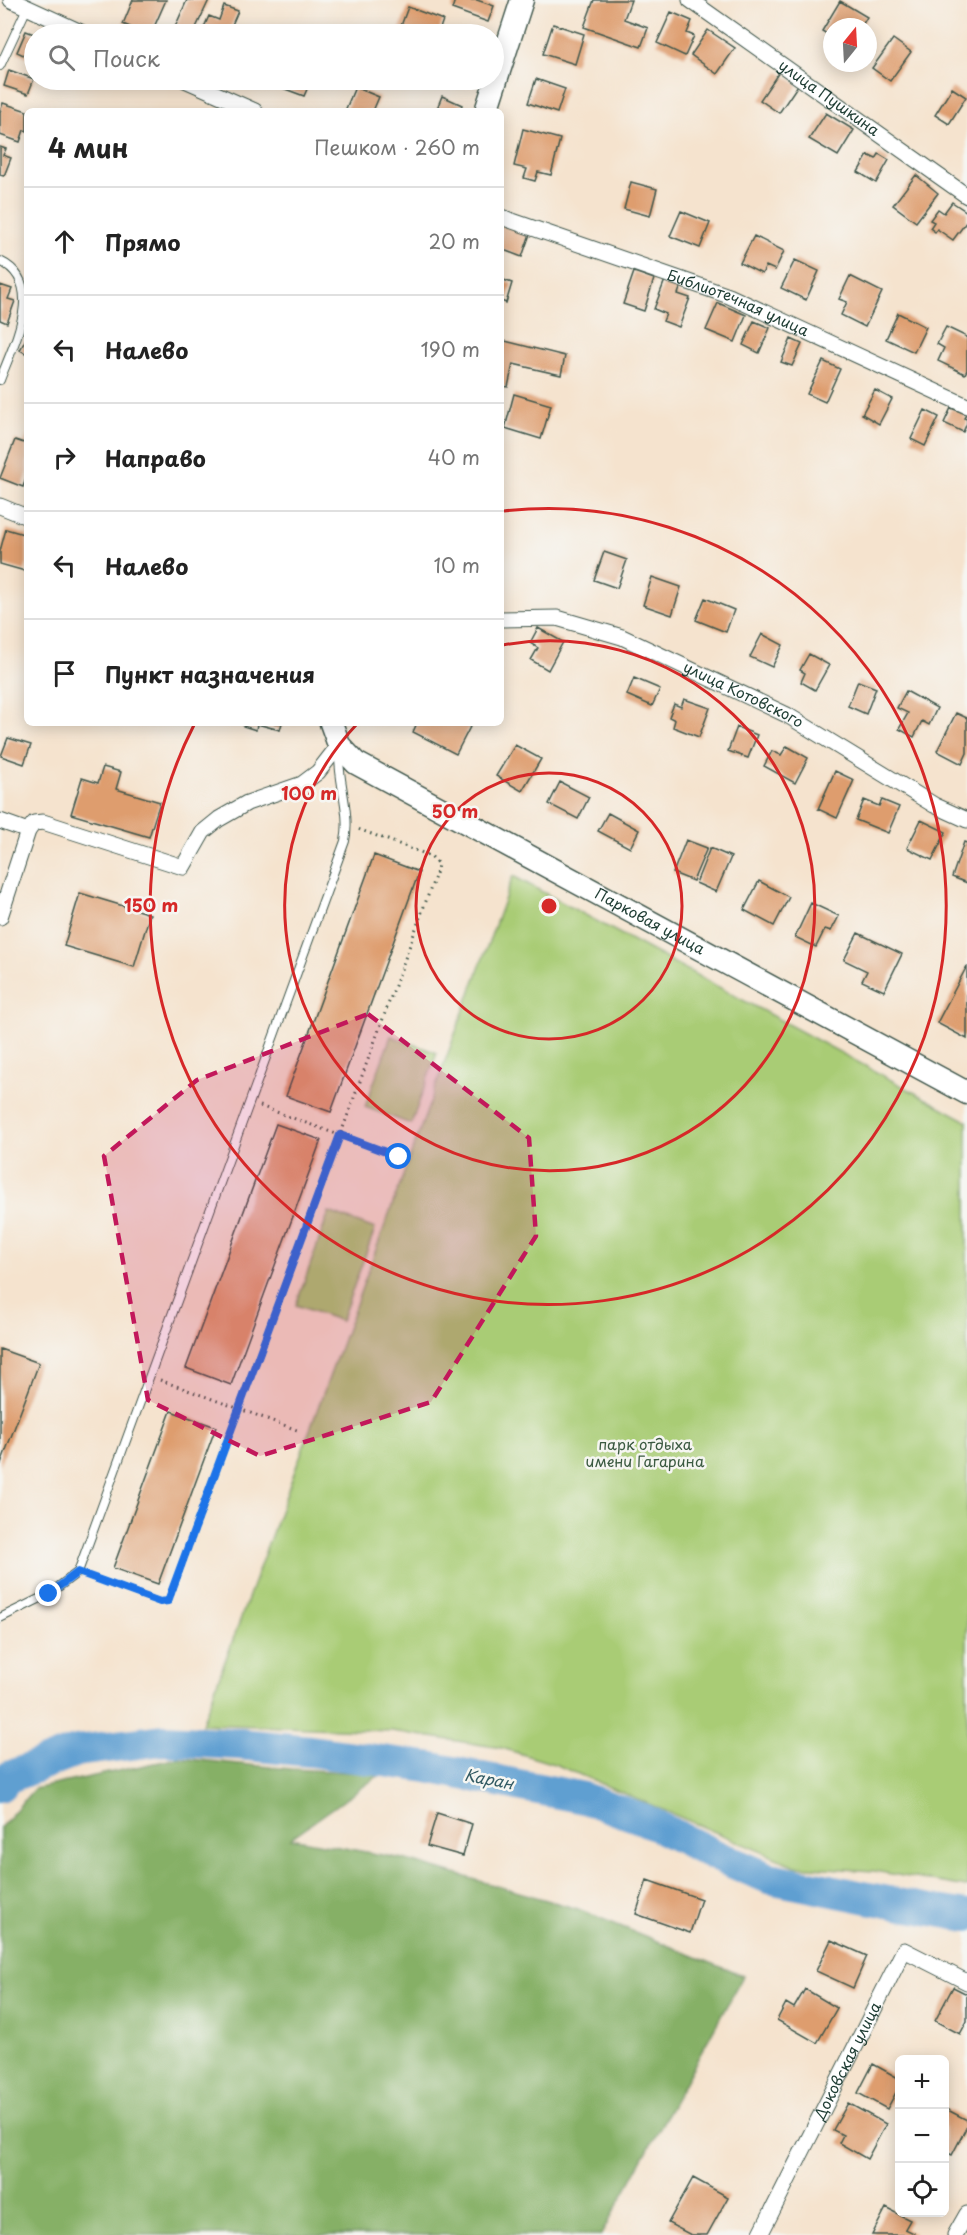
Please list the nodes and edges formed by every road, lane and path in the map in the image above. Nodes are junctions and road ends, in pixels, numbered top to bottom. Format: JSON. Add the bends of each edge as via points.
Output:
{"nodes":[{"id":1,"x":11,"y":0,"type":"edge"},
{"id":2,"x":522,"y":0,"type":"edge"},
{"id":3,"x":690,"y":0,"type":"edge"},
{"id":4,"x":27,"y":8,"type":"junction"},
{"id":5,"x":63,"y":24,"type":"edge"},
{"id":6,"x":504,"y":56,"type":"edge"},
{"id":7,"x":0,"y":66,"type":"edge"},
{"id":8,"x":208,"y":90,"type":"edge"},
{"id":9,"x":493,"y":90,"type":"edge"},
{"id":10,"x":248,"y":108,"type":"edge"},
{"id":11,"x":487,"y":108,"type":"edge"},
{"id":12,"x":967,"y":196,"type":"edge"},
{"id":13,"x":504,"y":218,"type":"edge"},
{"id":14,"x":0,"y":261,"type":"edge"},
{"id":15,"x":24,"y":302,"type":"edge"},
{"id":16,"x":24,"y":311,"type":"edge"},
{"id":17,"x":0,"y":380,"type":"edge"},
{"id":18,"x":967,"y":406,"type":"edge"},
{"id":19,"x":0,"y":506,"type":"edge"},
{"id":20,"x":24,"y":516,"type":"edge"},
{"id":21,"x":504,"y":619,"type":"edge"},
{"id":22,"x":332,"y":726,"type":"edge"},
{"id":23,"x":339,"y":745,"type":"junction"},
{"id":24,"x":967,"y":820,"type":"edge"},
{"id":25,"x":0,"y":821,"type":"edge"},
{"id":26,"x":348,"y":826,"type":"junction"},
{"id":27,"x":28,"y":831,"type":"junction"},
{"id":28,"x":0,"y":917,"type":"edge"},
{"id":29,"x":965,"y":1087,"type":"edge"},
{"id":30,"x":250,"y":1102,"type":"junction"},
{"id":31,"x":340,"y":1135,"type":"junction"},
{"id":32,"x":399,"y":1157,"type":"dead end"},
{"id":33,"x":150,"y":1376,"type":"junction"},
{"id":34,"x":240,"y":1409,"type":"junction"},
{"id":35,"x":300,"y":1431,"type":"dead end"},
{"id":36,"x":78,"y":1572,"type":"junction"},
{"id":37,"x":0,"y":1618,"type":"edge"},
{"id":38,"x":967,"y":1982,"type":"edge"},
{"id":39,"x":967,"y":2214,"type":"edge"},
{"id":40,"x":760,"y":2235,"type":"edge"},
{"id":41,"x":955,"y":2235,"type":"edge"}],
"edges":[{"from":1,"to":4,"type":"street"},
{"from":2,"to":6,"type":"street"},
{"from":3,"to":12,"type":"street","name":"улица Пушкина"},
{"from":4,"to":5,"type":"street"},
{"from":4,"to":7,"type":"lane"},
{"from":8,"to":10,"type":"street"},
{"from":9,"to":11,"type":"street"},
{"from":13,"to":18,"type":"street","name":"Библиотечная улица","via":[[729,296]]},
{"from":14,"to":15,"type":"lane","via":[[10,265],[20,277]]},
{"from":16,"to":17,"type":"lane"},
{"from":19,"to":20,"type":"street"},
{"from":21,"to":24,"type":"street","name":"улица Котовского","via":[[557,618],[622,637],[787,716],[934,805]]},
{"from":22,"to":23,"type":"street"},
{"from":23,"to":26,"type":"lane","via":[[339,777]]},
{"from":23,"to":27,"type":"street","via":[[318,772],[302,784],[247,803],[219,819],[203,832],[183,867],[43,822],[34,823]]},
{"from":23,"to":29,"type":"street","name":"Парковая улица","via":[[356,763]]},
{"from":25,"to":27,"type":"street"},
{"from":26,"to":30,"type":"lane"},
{"from":26,"to":31,"type":"path","via":[[431,856],[438,864]]},
{"from":27,"to":28,"type":"street"},
{"from":30,"to":31,"type":"path"},
{"from":30,"to":33,"type":"lane"},
{"from":31,"to":32,"type":"path"},
{"from":31,"to":34,"type":"path"},
{"from":33,"to":34,"type":"path"},
{"from":33,"to":36,"type":"lane"},
{"from":34,"to":35,"type":"path"},
{"from":34,"to":36,"type":"path","via":[[168,1601],[160,1602]]},
{"from":36,"to":37,"type":"lane","via":[[49,1594]]},
{"from":38,"to":40,"type":"street","name":"Доковская улица","via":[[904,1950]]},
{"from":39,"to":41,"type":"street"}]}
